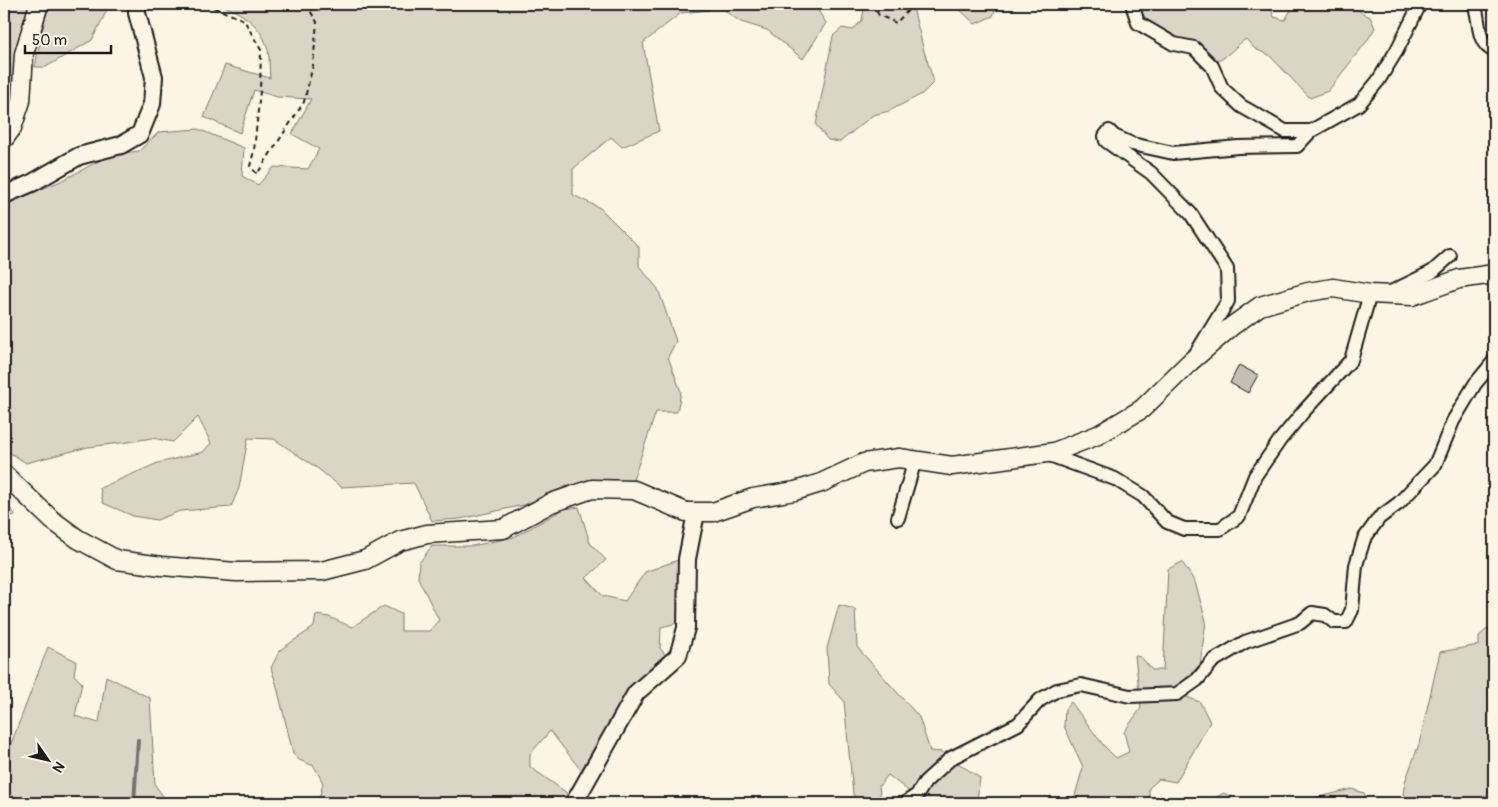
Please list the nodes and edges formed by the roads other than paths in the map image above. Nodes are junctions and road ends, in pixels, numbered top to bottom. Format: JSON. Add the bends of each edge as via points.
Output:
{"nodes":[{"id":1,"x":39,"y":4,"type":"edge"},
{"id":2,"x":137,"y":4,"type":"edge"},
{"id":3,"x":1132,"y":4,"type":"edge"},
{"id":4,"x":1420,"y":4,"type":"edge"},
{"id":5,"x":1474,"y":4,"type":"edge"},
{"id":6,"x":1494,"y":51,"type":"edge"},
{"id":7,"x":1311,"y":131,"type":"junction"},
{"id":8,"x":4,"y":139,"type":"edge"},
{"id":9,"x":4,"y":195,"type":"edge"},
{"id":10,"x":1450,"y":256,"type":"dead end"},
{"id":11,"x":1494,"y":274,"type":"edge"},
{"id":12,"x":1378,"y":294,"type":"junction"},
{"id":13,"x":1494,"y":361,"type":"edge"},
{"id":14,"x":1190,"y":362,"type":"junction"},
{"id":15,"x":1044,"y":453,"type":"junction"},
{"id":16,"x":915,"y":460,"type":"junction"},
{"id":17,"x":4,"y":474,"type":"edge"},
{"id":18,"x":696,"y":513,"type":"junction"},
{"id":19,"x":898,"y":518,"type":"dead end"},
{"id":20,"x":574,"y":803,"type":"edge"},
{"id":21,"x":905,"y":803,"type":"edge"}],
"edges":[{"from":1,"to":8,"type":"main road","via":[[24,54],[21,102],[12,128]]},
{"from":2,"to":9,"type":"street","via":[[154,77],[152,104],[140,134],[121,145],[79,156]]},
{"from":3,"to":7,"type":"street","via":[[1138,23],[1174,44],[1194,48],[1212,66],[1222,88],[1241,106],[1285,131]]},
{"from":4,"to":7,"type":"street","via":[[1397,50],[1359,104]]},
{"from":5,"to":6,"type":"street","via":[[1482,40]]},
{"from":7,"to":14,"type":"street","via":[[1297,146],[1173,153],[1132,144],[1109,131],[1105,136],[1106,141],[1150,173],[1191,214],[1227,269],[1228,301]]},
{"from":10,"to":12,"type":"street","via":[[1432,272]]},
{"from":11,"to":12,"type":"main road","via":[[1459,279],[1412,296]]},
{"from":12,"to":14,"type":"main road","via":[[1333,288],[1260,306]]},
{"from":12,"to":15,"type":"street","via":[[1351,360],[1280,440],[1255,476],[1239,516],[1220,529],[1184,529],[1167,522],[1143,496],[1115,479]]},
{"from":13,"to":21,"type":"street","via":[[1475,384],[1453,421],[1435,465],[1399,503],[1379,518],[1364,540],[1356,565],[1352,610],[1346,622],[1334,622],[1325,615],[1312,613],[1300,622],[1257,637],[1213,661],[1197,680],[1177,694],[1130,696],[1081,684],[1058,690],[1040,700],[1018,724],[951,758]]},
{"from":14,"to":15,"type":"main road","via":[[1142,409],[1098,435]]},
{"from":15,"to":16,"type":"main road","via":[[952,466]]},
{"from":16,"to":18,"type":"main road","via":[[899,458],[864,463],[795,491],[753,498],[713,512]]},
{"from":16,"to":19,"type":"street"},
{"from":17,"to":18,"type":"main road","via":[[52,520],[78,539],[117,560],[236,572],[322,571],[365,560],[400,541],[427,534],[503,529],[551,503],[592,489],[634,490],[686,512]]},
{"from":18,"to":20,"type":"street","via":[[687,559],[686,628],[678,656],[636,693]]}]}
